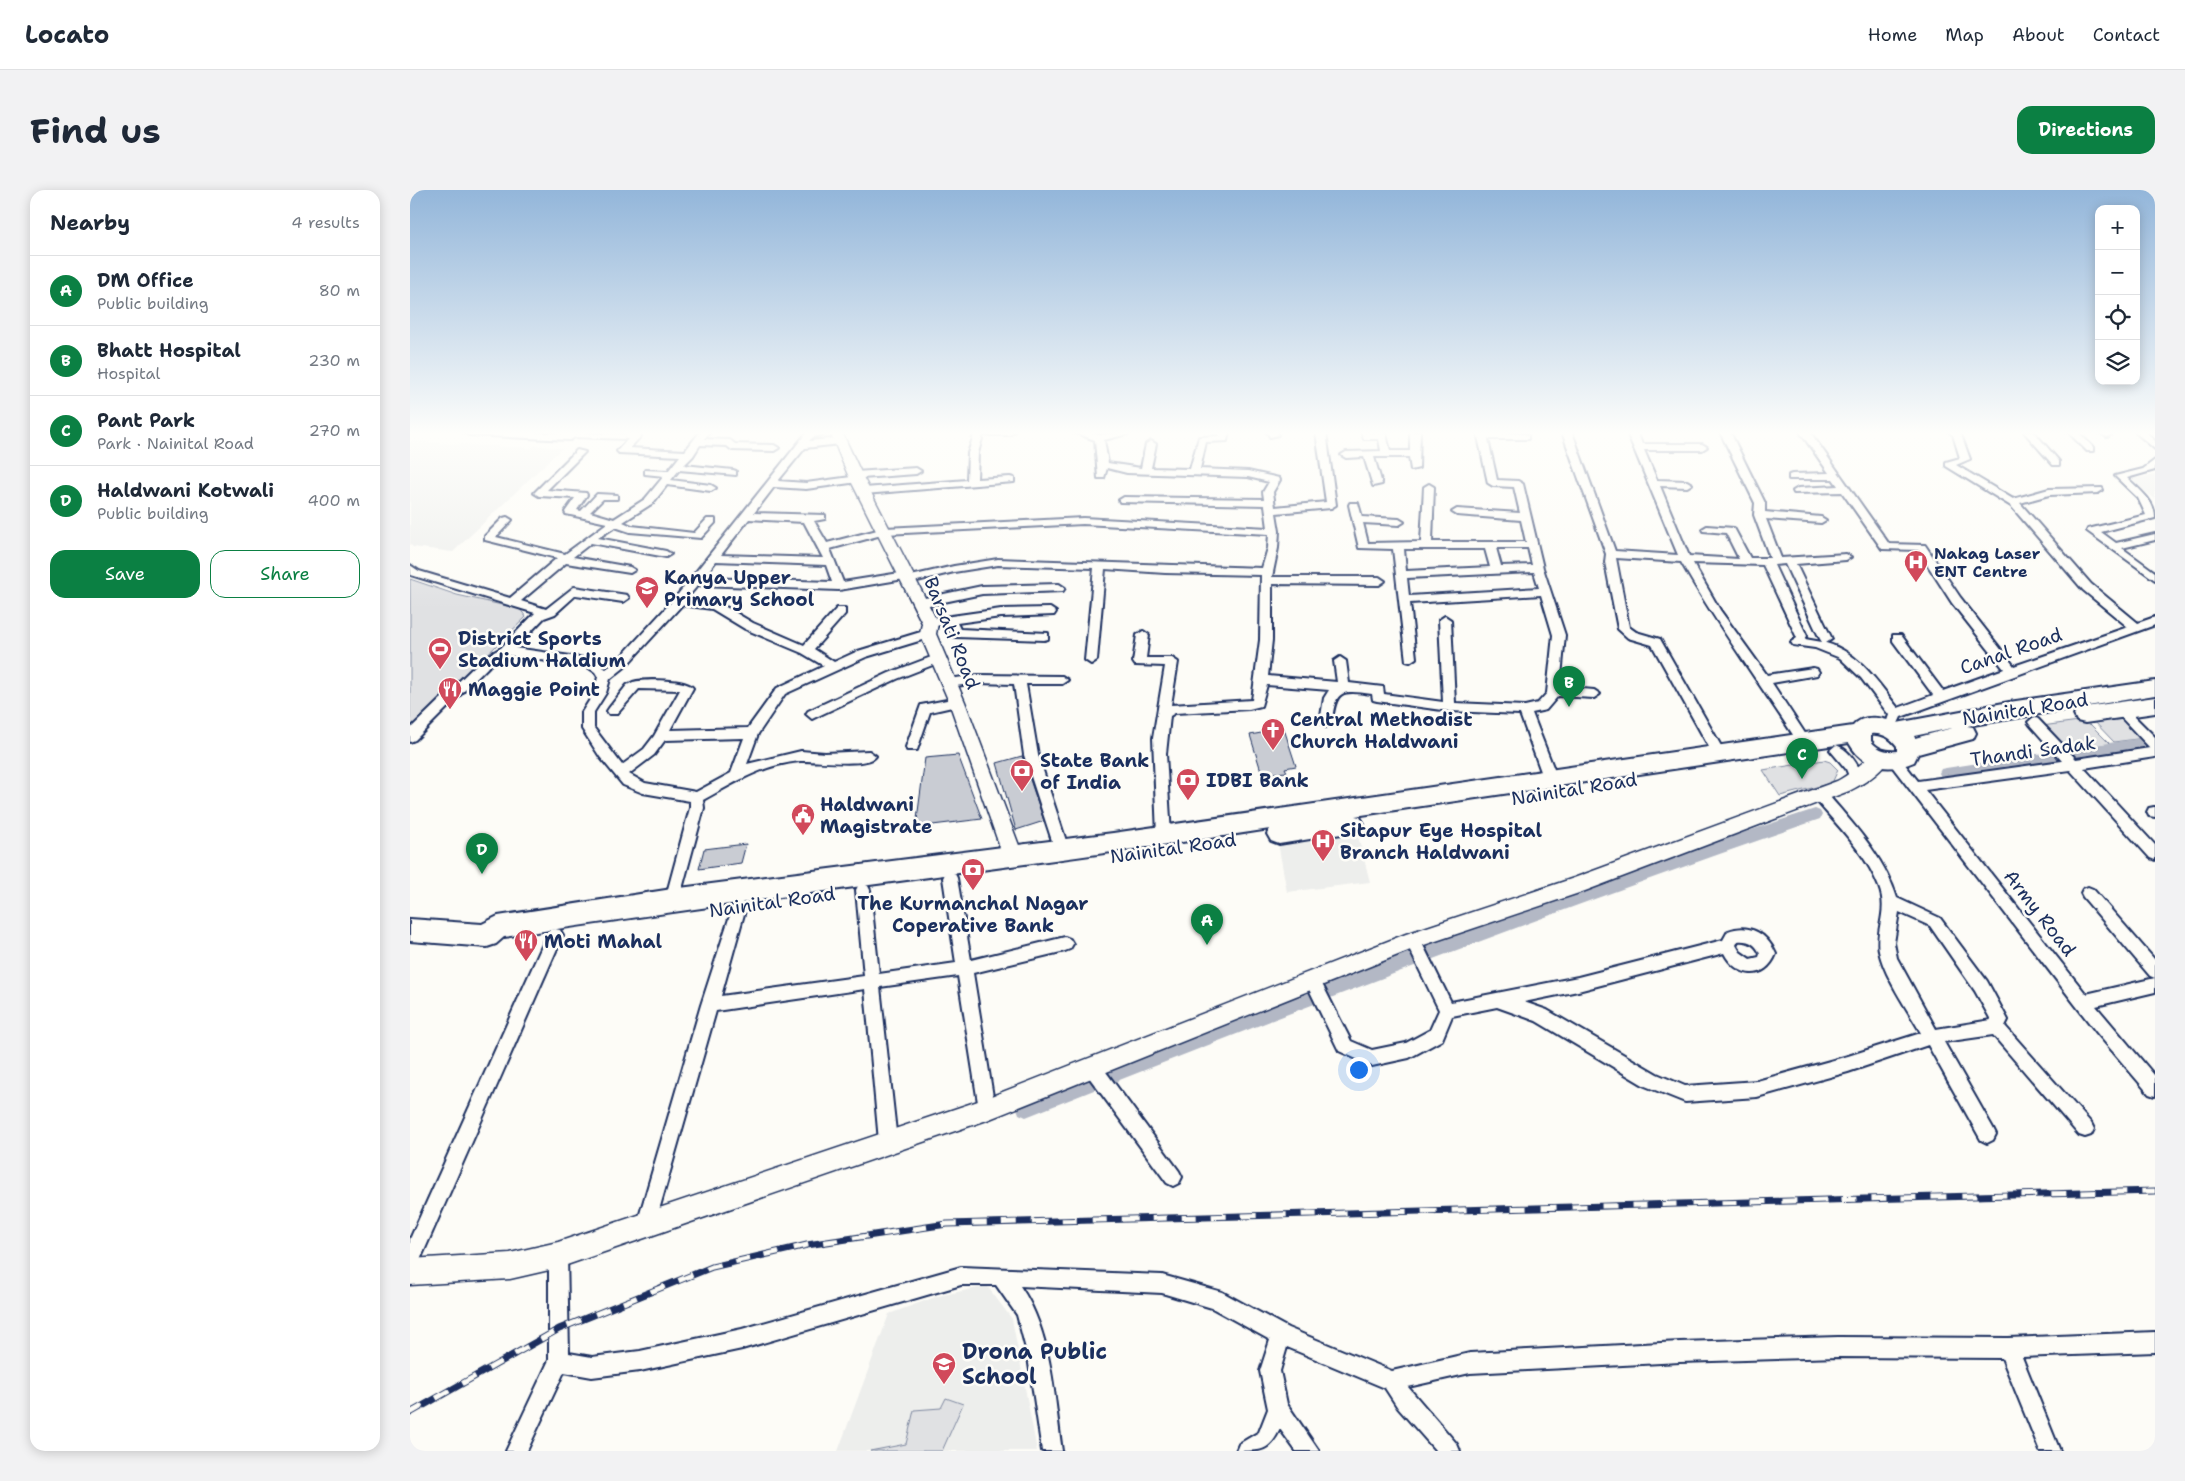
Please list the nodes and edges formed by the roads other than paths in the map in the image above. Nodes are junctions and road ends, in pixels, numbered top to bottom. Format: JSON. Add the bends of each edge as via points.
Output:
{"nodes":[{"id":1,"x":540,"y":491,"type":"edge"},
{"id":2,"x":658,"y":491,"type":"edge"},
{"id":3,"x":767,"y":491,"type":"edge"},
{"id":4,"x":864,"y":491,"type":"edge"},
{"id":5,"x":1269,"y":491,"type":"edge"},
{"id":6,"x":1329,"y":491,"type":"edge"},
{"id":7,"x":1428,"y":491,"type":"edge"},
{"id":8,"x":1520,"y":491,"type":"edge"},
{"id":9,"x":1588,"y":491,"type":"edge"},
{"id":10,"x":1658,"y":491,"type":"edge"},
{"id":11,"x":1754,"y":491,"type":"edge"},
{"id":12,"x":1846,"y":491,"type":"edge"},
{"id":13,"x":1994,"y":491,"type":"edge"},
{"id":14,"x":2077,"y":491,"type":"edge"},
{"id":15,"x":2136,"y":491,"type":"edge"},
{"id":16,"x":613,"y":497,"type":"dead end"},
{"id":17,"x":1124,"y":500,"type":"dead end"},
{"id":18,"x":2012,"y":502,"type":"junction"},
{"id":19,"x":1354,"y":505,"type":"dead end"},
{"id":20,"x":1270,"y":506,"type":"junction"},
{"id":21,"x":1457,"y":512,"type":"dead end"},
{"id":22,"x":584,"y":513,"type":"junction"},
{"id":23,"x":1760,"y":515,"type":"junction"},
{"id":24,"x":747,"y":516,"type":"junction"},
{"id":25,"x":821,"y":517,"type":"dead end"},
{"id":26,"x":1526,"y":517,"type":"junction"},
{"id":27,"x":807,"y":519,"type":"junction"},
{"id":28,"x":507,"y":520,"type":"dead end"},
{"id":29,"x":1358,"y":520,"type":"junction"},
{"id":30,"x":1821,"y":520,"type":"dead end"},
{"id":31,"x":711,"y":521,"type":"dead end"},
{"id":32,"x":614,"y":522,"type":"junction"},
{"id":33,"x":1399,"y":522,"type":"dead end"},
{"id":34,"x":1707,"y":529,"type":"dead end"},
{"id":35,"x":885,"y":531,"type":"junction"},
{"id":36,"x":1274,"y":531,"type":"junction"},
{"id":37,"x":2155,"y":537,"type":"edge"},
{"id":38,"x":589,"y":539,"type":"junction"},
{"id":39,"x":1533,"y":545,"type":"junction"},
{"id":40,"x":1398,"y":546,"type":"junction"},
{"id":41,"x":1490,"y":546,"type":"junction"},
{"id":42,"x":824,"y":547,"type":"junction"},
{"id":43,"x":1426,"y":547,"type":"junction"},
{"id":44,"x":2114,"y":548,"type":"junction"},
{"id":45,"x":666,"y":554,"type":"dead end"},
{"id":46,"x":1611,"y":554,"type":"junction"},
{"id":47,"x":1684,"y":557,"type":"junction"},
{"id":48,"x":1846,"y":557,"type":"dead end"},
{"id":49,"x":564,"y":558,"type":"junction"},
{"id":50,"x":714,"y":558,"type":"junction"},
{"id":51,"x":1778,"y":561,"type":"junction"},
{"id":52,"x":829,"y":562,"type":"junction"},
{"id":53,"x":1746,"y":562,"type":"junction"},
{"id":54,"x":1100,"y":566,"type":"junction"},
{"id":55,"x":410,"y":568,"type":"edge"},
{"id":56,"x":1538,"y":568,"type":"junction"},
{"id":57,"x":630,"y":570,"type":"dead end"},
{"id":58,"x":1496,"y":570,"type":"junction"},
{"id":59,"x":1401,"y":575,"type":"junction"},
{"id":60,"x":1266,"y":576,"type":"junction"},
{"id":61,"x":2155,"y":577,"type":"edge"},
{"id":62,"x":907,"y":578,"type":"junction"},
{"id":63,"x":695,"y":581,"type":"junction"},
{"id":64,"x":1379,"y":581,"type":"dead end"},
{"id":65,"x":838,"y":586,"type":"junction"},
{"id":66,"x":1059,"y":588,"type":"dead end"},
{"id":67,"x":1545,"y":591,"type":"junction"},
{"id":68,"x":622,"y":598,"type":"dead end"},
{"id":69,"x":1404,"y":600,"type":"junction"},
{"id":70,"x":679,"y":601,"type":"junction"},
{"id":71,"x":512,"y":602,"type":"junction"},
{"id":72,"x":920,"y":603,"type":"junction"},
{"id":73,"x":841,"y":611,"type":"dead end"},
{"id":74,"x":1050,"y":612,"type":"dead end"},
{"id":75,"x":541,"y":615,"type":"junction"},
{"id":76,"x":950,"y":620,"type":"junction"},
{"id":77,"x":1445,"y":620,"type":"dead end"},
{"id":78,"x":2155,"y":621,"type":"edge"},
{"id":79,"x":2137,"y":628,"type":"junction"},
{"id":80,"x":929,"y":629,"type":"junction"},
{"id":81,"x":1143,"y":635,"type":"dead end"},
{"id":82,"x":1044,"y":636,"type":"dead end"},
{"id":83,"x":1898,"y":638,"type":"dead end"},
{"id":84,"x":1826,"y":639,"type":"dead end"},
{"id":85,"x":806,"y":650,"type":"junction"},
{"id":86,"x":505,"y":651,"type":"junction"},
{"id":87,"x":939,"y":658,"type":"junction"},
{"id":88,"x":1410,"y":658,"type":"dead end"},
{"id":89,"x":1091,"y":660,"type":"dead end"},
{"id":90,"x":1340,"y":661,"type":"dead end"},
{"id":91,"x":834,"y":667,"type":"junction"},
{"id":92,"x":2010,"y":670,"type":"junction"},
{"id":93,"x":1813,"y":672,"type":"dead end"},
{"id":94,"x":604,"y":677,"type":"junction"},
{"id":95,"x":1019,"y":679,"type":"junction"},
{"id":96,"x":1062,"y":680,"type":"dead end"},
{"id":97,"x":1262,"y":680,"type":"junction"},
{"id":98,"x":1764,"y":680,"type":"junction"},
{"id":99,"x":949,"y":683,"type":"junction"},
{"id":100,"x":1342,"y":687,"type":"junction"},
{"id":101,"x":2155,"y":688,"type":"edge"},
{"id":102,"x":1554,"y":692,"type":"junction"},
{"id":103,"x":1594,"y":694,"type":"dead end"},
{"id":104,"x":1940,"y":696,"type":"junction"},
{"id":105,"x":957,"y":702,"type":"junction"},
{"id":106,"x":2114,"y":702,"type":"junction"},
{"id":107,"x":2155,"y":704,"type":"edge"},
{"id":108,"x":1449,"y":707,"type":"junction"},
{"id":109,"x":1525,"y":710,"type":"junction"},
{"id":110,"x":613,"y":711,"type":"dead end"},
{"id":111,"x":1164,"y":713,"type":"junction"},
{"id":112,"x":812,"y":714,"type":"dead end"},
{"id":113,"x":1326,"y":722,"type":"dead end"},
{"id":114,"x":2034,"y":722,"type":"junction"},
{"id":115,"x":1894,"y":725,"type":"junction"},
{"id":116,"x":752,"y":733,"type":"junction"},
{"id":117,"x":661,"y":735,"type":"junction"},
{"id":118,"x":410,"y":737,"type":"edge"},
{"id":119,"x":1804,"y":741,"type":"junction"},
{"id":120,"x":2151,"y":741,"type":"edge"},
{"id":121,"x":912,"y":748,"type":"dead end"},
{"id":122,"x":1836,"y":750,"type":"junction"},
{"id":123,"x":1881,"y":750,"type":"junction"},
{"id":124,"x":2155,"y":752,"type":"edge"},
{"id":125,"x":1719,"y":753,"type":"junction"},
{"id":126,"x":869,"y":756,"type":"dead end"},
{"id":127,"x":2066,"y":758,"type":"junction"},
{"id":128,"x":621,"y":773,"type":"junction"},
{"id":129,"x":737,"y":774,"type":"junction"},
{"id":130,"x":1550,"y":776,"type":"junction"},
{"id":131,"x":1856,"y":779,"type":"junction"},
{"id":132,"x":1916,"y":786,"type":"junction"},
{"id":133,"x":1523,"y":789,"type":"junction"},
{"id":134,"x":1819,"y":794,"type":"junction"},
{"id":135,"x":696,"y":798,"type":"junction"},
{"id":136,"x":1164,"y":835,"type":"junction"},
{"id":137,"x":1062,"y":850,"type":"junction"},
{"id":138,"x":2155,"y":854,"type":"edge"},
{"id":139,"x":1013,"y":856,"type":"junction"},
{"id":140,"x":950,"y":878,"type":"junction"},
{"id":141,"x":863,"y":882,"type":"junction"},
{"id":142,"x":2088,"y":893,"type":"dead end"},
{"id":143,"x":1892,"y":902,"type":"junction"},
{"id":144,"x":739,"y":907,"type":"junction"},
{"id":145,"x":669,"y":909,"type":"junction"},
{"id":146,"x":410,"y":930,"type":"edge"},
{"id":147,"x":555,"y":935,"type":"junction"},
{"id":148,"x":487,"y":936,"type":"junction"},
{"id":149,"x":1065,"y":944,"type":"dead end"},
{"id":150,"x":1416,"y":944,"type":"junction"},
{"id":151,"x":1728,"y":945,"type":"dead end"},
{"id":152,"x":966,"y":968,"type":"junction"},
{"id":153,"x":2155,"y":971,"type":"edge"},
{"id":154,"x":873,"y":983,"type":"junction"},
{"id":155,"x":2155,"y":985,"type":"edge"},
{"id":156,"x":1316,"y":990,"type":"junction"},
{"id":157,"x":1497,"y":1000,"type":"junction"},
{"id":158,"x":2083,"y":1002,"type":"junction"},
{"id":159,"x":709,"y":1005,"type":"junction"},
{"id":160,"x":1448,"y":1010,"type":"junction"},
{"id":161,"x":1996,"y":1027,"type":"junction"},
{"id":162,"x":1931,"y":1037,"type":"junction"},
{"id":163,"x":1092,"y":1067,"type":"junction"},
{"id":164,"x":2155,"y":1088,"type":"edge"},
{"id":165,"x":987,"y":1109,"type":"junction"},
{"id":166,"x":2085,"y":1128,"type":"dead end"},
{"id":167,"x":1987,"y":1134,"type":"dead end"},
{"id":168,"x":888,"y":1141,"type":"junction"},
{"id":169,"x":1173,"y":1177,"type":"dead end"},
{"id":170,"x":646,"y":1224,"type":"junction"},
{"id":171,"x":558,"y":1255,"type":"junction"},
{"id":172,"x":410,"y":1260,"type":"edge"},
{"id":173,"x":410,"y":1272,"type":"edge"},
{"id":174,"x":1001,"y":1276,"type":"junction"},
{"id":175,"x":1281,"y":1335,"type":"junction"},
{"id":176,"x":2155,"y":1342,"type":"edge"},
{"id":177,"x":2008,"y":1348,"type":"junction"},
{"id":178,"x":560,"y":1361,"type":"junction"},
{"id":179,"x":1392,"y":1381,"type":"junction"},
{"id":180,"x":1278,"y":1408,"type":"junction"},
{"id":181,"x":516,"y":1451,"type":"edge"},
{"id":182,"x":1052,"y":1451,"type":"edge"},
{"id":183,"x":1246,"y":1451,"type":"edge"},
{"id":184,"x":1309,"y":1451,"type":"edge"},
{"id":185,"x":1450,"y":1451,"type":"edge"},
{"id":186,"x":2050,"y":1451,"type":"edge"}],
"edges":[{"from":1,"to":22,"type":"street","via":[[582,496],[570,512]]},
{"from":2,"to":32,"type":"street","via":[[649,501]]},
{"from":3,"to":24,"type":"street"},
{"from":4,"to":35,"type":"street","name":"Barsati Road"},
{"from":5,"to":20,"type":"street"},
{"from":6,"to":20,"type":"street","via":[[1331,505]]},
{"from":7,"to":43,"type":"street"},
{"from":8,"to":26,"type":"street"},
{"from":9,"to":46,"type":"street"},
{"from":10,"to":47,"type":"street"},
{"from":11,"to":23,"type":"street","via":[[1760,503]]},
{"from":12,"to":92,"type":"street","via":[[1886,547],[1920,547]]},
{"from":13,"to":18,"type":"street"},
{"from":14,"to":18,"type":"street","via":[[2049,492]]},
{"from":15,"to":44,"type":"street","via":[[2152,516],[2092,531]]},
{"from":16,"to":22,"type":"street","via":[[601,496]]},
{"from":17,"to":20,"type":"street"},
{"from":18,"to":79,"type":"street","via":[[2087,587]]},
{"from":19,"to":29,"type":"street"},
{"from":20,"to":36,"type":"street"},
{"from":21,"to":26,"type":"street"},
{"from":22,"to":32,"type":"street"},
{"from":23,"to":30,"type":"street"},
{"from":23,"to":51,"type":"street","via":[[1767,542]]},
{"from":24,"to":27,"type":"street"},
{"from":24,"to":50,"type":"street"},
{"from":25,"to":27,"type":"street"},
{"from":26,"to":39,"type":"street"},
{"from":27,"to":42,"type":"street"},
{"from":28,"to":49,"type":"street","via":[[489,538]]},
{"from":29,"to":33,"type":"street"},
{"from":29,"to":40,"type":"street","via":[[1363,546]]},
{"from":31,"to":32,"type":"street","via":[[697,536],[630,529]]},
{"from":32,"to":38,"type":"street"},
{"from":34,"to":53,"type":"street","via":[[1730,530]]},
{"from":35,"to":36,"type":"street","via":[[1083,521]]},
{"from":35,"to":42,"type":"street"},
{"from":35,"to":62,"type":"street","name":"Barsati Road"},
{"from":36,"to":60,"type":"street"},
{"from":37,"to":44,"type":"street"},
{"from":38,"to":45,"type":"street"},
{"from":38,"to":49,"type":"street"},
{"from":39,"to":41,"type":"street"},
{"from":39,"to":56,"type":"street"},
{"from":40,"to":43,"type":"street"},
{"from":40,"to":59,"type":"street"},
{"from":41,"to":43,"type":"street"},
{"from":41,"to":58,"type":"street"},
{"from":42,"to":52,"type":"street"},
{"from":44,"to":61,"type":"street"},
{"from":46,"to":47,"type":"street"},
{"from":46,"to":125,"type":"street","via":[[1624,629],[1632,635],[1656,642]]},
{"from":47,"to":53,"type":"street"},
{"from":47,"to":98,"type":"street","via":[[1715,612]]},
{"from":48,"to":51,"type":"street"},
{"from":49,"to":57,"type":"street"},
{"from":49,"to":71,"type":"street"},
{"from":50,"to":52,"type":"street"},
{"from":50,"to":63,"type":"street"},
{"from":51,"to":53,"type":"street"},
{"from":51,"to":84,"type":"street"},
{"from":51,"to":115,"type":"street","via":[[1799,639],[1846,655]]},
{"from":52,"to":65,"type":"street"},
{"from":54,"to":60,"type":"street"},
{"from":54,"to":62,"type":"street","via":[[998,562]]},
{"from":54,"to":89,"type":"street"},
{"from":55,"to":71,"type":"street","via":[[414,573]]},
{"from":56,"to":58,"type":"street"},
{"from":56,"to":67,"type":"street"},
{"from":58,"to":59,"type":"street"},
{"from":59,"to":69,"type":"street"},
{"from":60,"to":64,"type":"street"},
{"from":60,"to":97,"type":"street"},
{"from":62,"to":65,"type":"street"},
{"from":62,"to":72,"type":"street","name":"Barsati Road"},
{"from":63,"to":65,"type":"street"},
{"from":63,"to":70,"type":"street"},
{"from":66,"to":72,"type":"street","via":[[982,590]]},
{"from":67,"to":69,"type":"street"},
{"from":67,"to":102,"type":"street","via":[[1559,635]]},
{"from":68,"to":75,"type":"street","via":[[574,590],[551,611]]},
{"from":69,"to":88,"type":"street"},
{"from":70,"to":85,"type":"street","via":[[715,606],[749,626]]},
{"from":70,"to":94,"type":"street","via":[[621,664]]},
{"from":71,"to":75,"type":"street","via":[[537,608],[542,611]]},
{"from":72,"to":80,"type":"street","name":"Barsati Road"},
{"from":73,"to":85,"type":"street"},
{"from":74,"to":76,"type":"street","via":[[1001,613]]},
{"from":75,"to":86,"type":"street"},
{"from":76,"to":80,"type":"street"},
{"from":76,"to":82,"type":"street","via":[[956,633]]},
{"from":77,"to":108,"type":"street"},
{"from":78,"to":79,"type":"street","name":"Canal Road"},
{"from":79,"to":92,"type":"street","name":"Canal Road"},
{"from":80,"to":87,"type":"street","name":"Barsati Road"},
{"from":80,"to":91,"type":"street"},
{"from":81,"to":111,"type":"street","via":[[1139,662],[1172,662]]},
{"from":83,"to":104,"type":"street"},
{"from":85,"to":91,"type":"street"},
{"from":86,"to":94,"type":"street","via":[[591,663],[600,668]]},
{"from":86,"to":118,"type":"street","via":[[486,662]]},
{"from":87,"to":99,"type":"street","name":"Barsati Road"},
{"from":87,"to":112,"type":"street"},
{"from":90,"to":100,"type":"street"},
{"from":91,"to":116,"type":"street","via":[[781,691]]},
{"from":92,"to":104,"type":"street","name":"Canal Road"},
{"from":93,"to":98,"type":"street"},
{"from":94,"to":128,"type":"street","via":[[600,693],[588,712],[588,729]]},
{"from":95,"to":96,"type":"street"},
{"from":95,"to":99,"type":"street","via":[[977,678]]},
{"from":95,"to":137,"type":"street","via":[[1031,755]]},
{"from":97,"to":100,"type":"street"},
{"from":97,"to":111,"type":"street","via":[[1256,703],[1174,709]]},
{"from":98,"to":119,"type":"street"},
{"from":99,"to":105,"type":"street","name":"Barsati Road"},
{"from":100,"to":108,"type":"street","via":[[1379,690],[1377,697]]},
{"from":100,"to":113,"type":"street","via":[[1334,691],[1327,708]]},
{"from":101,"to":106,"type":"highway","name":"Nainital Road"},
{"from":102,"to":103,"type":"street"},
{"from":102,"to":109,"type":"street","via":[[1542,707]]},
{"from":104,"to":115,"type":"street","name":"Canal Road"},
{"from":105,"to":121,"type":"street","via":[[925,708]]},
{"from":105,"to":139,"type":"street","name":"Barsati Road"},
{"from":106,"to":107,"type":"highway","name":"Nainital Road"},
{"from":106,"to":114,"type":"highway","name":"Nainital Road"},
{"from":106,"to":115,"type":"highway","name":"Nainital Road"},
{"from":106,"to":120,"type":"street"},
{"from":108,"to":109,"type":"street"},
{"from":109,"to":130,"type":"street"},
{"from":110,"to":117,"type":"street","via":[[634,686],[686,686]]},
{"from":111,"to":136,"type":"street","via":[[1160,721]]},
{"from":114,"to":123,"type":"highway","name":"Nainital Road"},
{"from":114,"to":127,"type":"street"},
{"from":115,"to":123,"type":"highway","via":[[1903,737]]},
{"from":115,"to":123,"type":"highway","name":"Nainital Road","via":[[1864,727]]},
{"from":116,"to":117,"type":"street"},
{"from":116,"to":129,"type":"street"},
{"from":117,"to":128,"type":"street","via":[[649,752]]},
{"from":119,"to":123,"type":"highway","name":"Nainital Road"},
{"from":119,"to":125,"type":"highway","name":"Nainital Road"},
{"from":122,"to":123,"type":"highway","name":"Nainital Road"},
{"from":122,"to":131,"type":"street","via":[[1852,766]]},
{"from":122,"to":133,"type":"highway","name":"Nainital Road"},
{"from":123,"to":131,"type":"street"},
{"from":123,"to":132,"type":"street","name":"Army Road"},
{"from":124,"to":127,"type":"street","name":"Thandi Sadak"},
{"from":125,"to":130,"type":"highway","name":"Nainital Road"},
{"from":126,"to":129,"type":"street","via":[[801,756],[754,766]]},
{"from":127,"to":132,"type":"street","name":"Thandi Sadak"},
{"from":127,"to":138,"type":"street"},
{"from":128,"to":135,"type":"street","via":[[628,781],[643,788]]},
{"from":129,"to":135,"type":"street"},
{"from":130,"to":133,"type":"highway","name":"Nainital Road"},
{"from":131,"to":134,"type":"street"},
{"from":132,"to":158,"type":"street","name":"Army Road"},
{"from":133,"to":136,"type":"highway","name":"Nainital Road"},
{"from":133,"to":140,"type":"highway","name":"Nainital Road","via":[[1316,830]]},
{"from":134,"to":143,"type":"street","via":[[1854,835]]},
{"from":134,"to":150,"type":"street"},
{"from":135,"to":145,"type":"street","via":[[697,808]]},
{"from":136,"to":137,"type":"highway","name":"Nainital Road"},
{"from":137,"to":139,"type":"highway","name":"Nainital Road"},
{"from":139,"to":141,"type":"highway","name":"Nainital Road"},
{"from":140,"to":141,"type":"highway","name":"Nainital Road"},
{"from":140,"to":152,"type":"street"},
{"from":141,"to":144,"type":"highway","name":"Nainital Road"},
{"from":141,"to":145,"type":"highway","name":"Nainital Road"},
{"from":141,"to":154,"type":"street"},
{"from":142,"to":153,"type":"street"},
{"from":143,"to":161,"type":"street","via":[[1935,922],[1981,986],[2000,1020]]},
{"from":143,"to":162,"type":"street","via":[[1886,936],[1888,956]]},
{"from":144,"to":145,"type":"highway","name":"Nainital Road"},
{"from":144,"to":159,"type":"street"},
{"from":145,"to":147,"type":"highway","name":"Nainital Road"},
{"from":145,"to":148,"type":"highway","name":"Nainital Road","via":[[498,927]]},
{"from":146,"to":148,"type":"highway","name":"Nainital Road"},
{"from":147,"to":148,"type":"highway","name":"Nainital Road","via":[[492,944]]},
{"from":147,"to":172,"type":"street"},
{"from":149,"to":152,"type":"street"},
{"from":150,"to":156,"type":"street"},
{"from":150,"to":160,"type":"street"},
{"from":151,"to":157,"type":"street","via":[[1587,982]]},
{"from":152,"to":154,"type":"street"},
{"from":152,"to":165,"type":"street"},
{"from":154,"to":159,"type":"street"},
{"from":154,"to":168,"type":"street"},
{"from":155,"to":158,"type":"street"},
{"from":156,"to":160,"type":"street","via":[[1345,1046],[1372,1058],[1409,1050],[1436,1035]]},
{"from":156,"to":163,"type":"street"},
{"from":157,"to":160,"type":"street"},
{"from":157,"to":162,"type":"street","via":[[1542,1015],[1651,1080],[1685,1094],[1757,1089]]},
{"from":158,"to":164,"type":"street","name":"Army Road"},
{"from":159,"to":170,"type":"street"},
{"from":161,"to":162,"type":"street"},
{"from":161,"to":166,"type":"street"},
{"from":162,"to":167,"type":"street"},
{"from":163,"to":165,"type":"street"},
{"from":163,"to":169,"type":"street"},
{"from":165,"to":168,"type":"street"},
{"from":168,"to":170,"type":"street"},
{"from":170,"to":171,"type":"street"},
{"from":171,"to":173,"type":"street","via":[[510,1266]]},
{"from":171,"to":178,"type":"street"},
{"from":174,"to":175,"type":"street","via":[[1162,1284],[1215,1299]]},
{"from":174,"to":178,"type":"street","via":[[961,1276],[742,1339],[640,1361],[592,1367]]},
{"from":174,"to":182,"type":"street","via":[[1025,1310],[1038,1357]]},
{"from":175,"to":179,"type":"street"},
{"from":175,"to":180,"type":"street","via":[[1270,1371]]},
{"from":176,"to":177,"type":"street"},
{"from":177,"to":179,"type":"street","via":[[1838,1347],[1480,1363]]},
{"from":177,"to":186,"type":"street"},
{"from":178,"to":181,"type":"street"},
{"from":179,"to":185,"type":"street"},
{"from":180,"to":183,"type":"street","via":[[1266,1439]]},
{"from":180,"to":184,"type":"street"}]}
